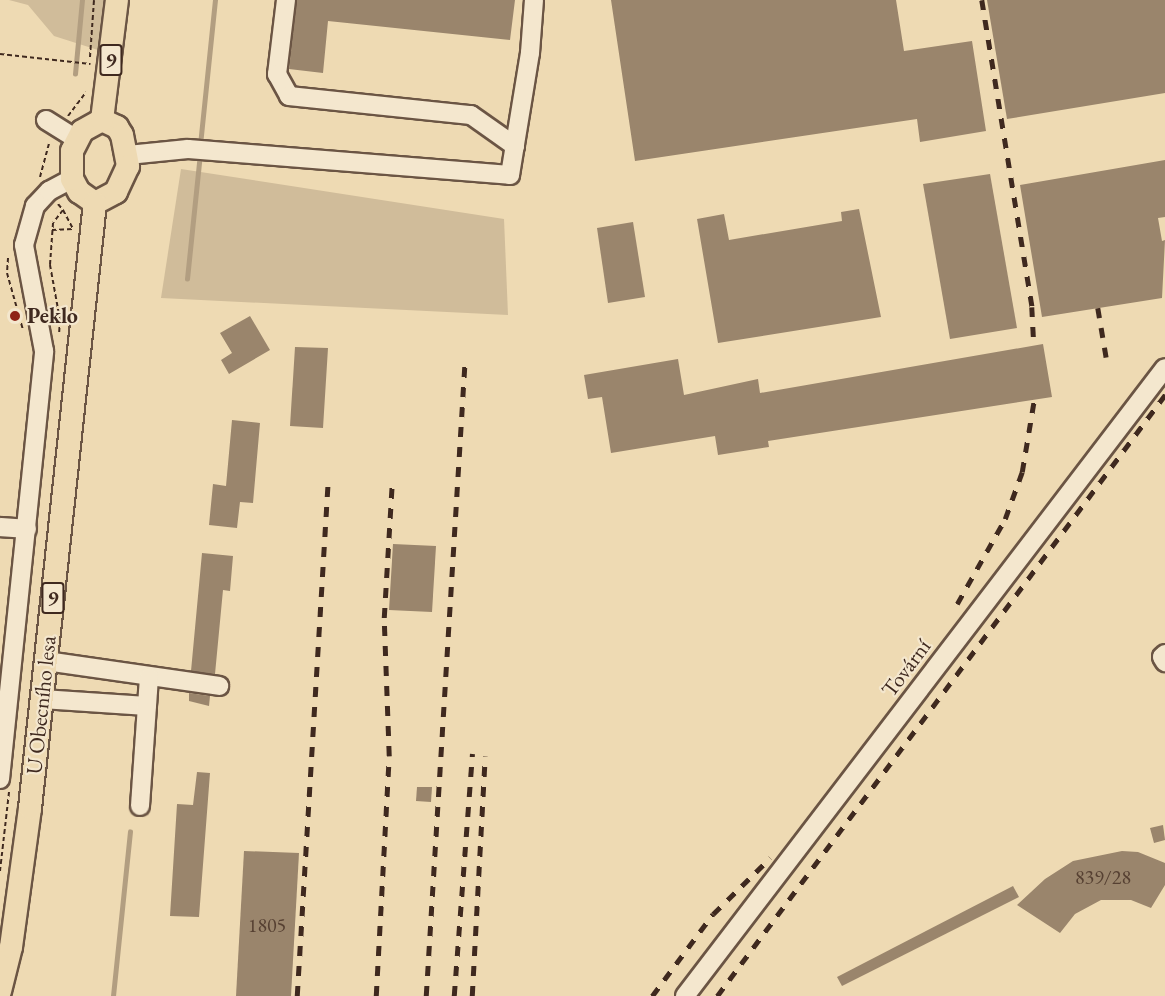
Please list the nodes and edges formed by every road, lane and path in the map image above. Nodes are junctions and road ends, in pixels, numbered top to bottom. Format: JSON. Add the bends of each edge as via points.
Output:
{"nodes":[{"id":1,"x":94,"y":0,"type":"edge"},
{"id":2,"x":117,"y":0,"type":"edge"},
{"id":3,"x":286,"y":0,"type":"edge"},
{"id":4,"x":534,"y":0,"type":"edge"},
{"id":5,"x":0,"y":54,"type":"edge"},
{"id":6,"x":100,"y":65,"type":"junction"},
{"id":7,"x":89,"y":76,"type":"dead end"},
{"id":8,"x":89,"y":87,"type":"dead end"},
{"id":9,"x":102,"y":120,"type":"junction"},
{"id":10,"x":61,"y":129,"type":"junction"},
{"id":11,"x":515,"y":146,"type":"junction"},
{"id":12,"x":128,"y":155,"type":"junction"},
{"id":13,"x":72,"y":179,"type":"junction"},
{"id":14,"x":49,"y":191,"type":"junction"},
{"id":15,"x":95,"y":203,"type":"junction"},
{"id":16,"x":73,"y":229,"type":"dead end"},
{"id":17,"x":52,"y":230,"type":"junction"},
{"id":18,"x":6,"y":273,"type":"dead end"},
{"id":19,"x":18,"y":320,"type":"dead end"},
{"id":20,"x":58,"y":341,"type":"dead end"},
{"id":21,"x":1165,"y":368,"type":"edge"},
{"id":22,"x":0,"y":527,"type":"edge"},
{"id":23,"x":27,"y":529,"type":"junction"},
{"id":24,"x":1165,"y":654,"type":"edge"},
{"id":25,"x":46,"y":661,"type":"junction"},
{"id":26,"x":1165,"y":662,"type":"edge"},
{"id":27,"x":149,"y":677,"type":"junction"},
{"id":28,"x":219,"y":686,"type":"dead end"},
{"id":29,"x":42,"y":699,"type":"junction"},
{"id":30,"x":147,"y":706,"type":"junction"},
{"id":31,"x":0,"y":779,"type":"edge"},
{"id":32,"x":140,"y":806,"type":"dead end"},
{"id":33,"x":0,"y":991,"type":"edge"},
{"id":34,"x":685,"y":996,"type":"edge"}],
"edges":[{"from":1,"to":6,"type":"path"},
{"from":2,"to":6,"type":"main road","number":"9"},
{"from":3,"to":11,"type":"street","via":[[277,75],[289,96],[471,115]]},
{"from":4,"to":11,"type":"street"},
{"from":5,"to":6,"type":"path"},
{"from":6,"to":7,"type":"path"},
{"from":6,"to":9,"type":"main road","number":"9"},
{"from":8,"to":10,"type":"path"},
{"from":9,"to":10,"type":"main road"},
{"from":9,"to":12,"type":"main road","via":[[117,127]]},
{"from":10,"to":13,"type":"main road","via":[[72,151]]},
{"from":10,"to":14,"type":"path","via":[[50,139],[39,174]]},
{"from":11,"to":12,"type":"street","via":[[510,175],[188,148]]},
{"from":12,"to":15,"type":"main road","via":[[126,177],[116,192]]},
{"from":13,"to":14,"type":"street","name":"U Obecního lesa"},
{"from":13,"to":15,"type":"main road","via":[[79,192]]},
{"from":14,"to":17,"type":"path","via":[[63,210]]},
{"from":14,"to":23,"type":"street","name":"U Obecního lesa","via":[[35,206],[24,245],[44,351]]},
{"from":15,"to":25,"type":"main road","name":"U Obecního lesa","number":"9"},
{"from":16,"to":17,"type":"path"},
{"from":17,"to":20,"type":"path","via":[[50,265],[60,320]]},
{"from":18,"to":19,"type":"path"},
{"from":21,"to":34,"type":"street","name":"Tovární"},
{"from":22,"to":23,"type":"street"},
{"from":23,"to":31,"type":"street","name":"U Obecního lesa"},
{"from":24,"to":26,"type":"street"},
{"from":25,"to":27,"type":"street"},
{"from":25,"to":29,"type":"main road","name":"U Obecního lesa","number":"9"},
{"from":27,"to":28,"type":"street"},
{"from":27,"to":30,"type":"street"},
{"from":29,"to":30,"type":"street"},
{"from":29,"to":33,"type":"main road","name":"U Obecního lesa","number":"9","via":[[21,882]]},
{"from":30,"to":32,"type":"street"}]}
